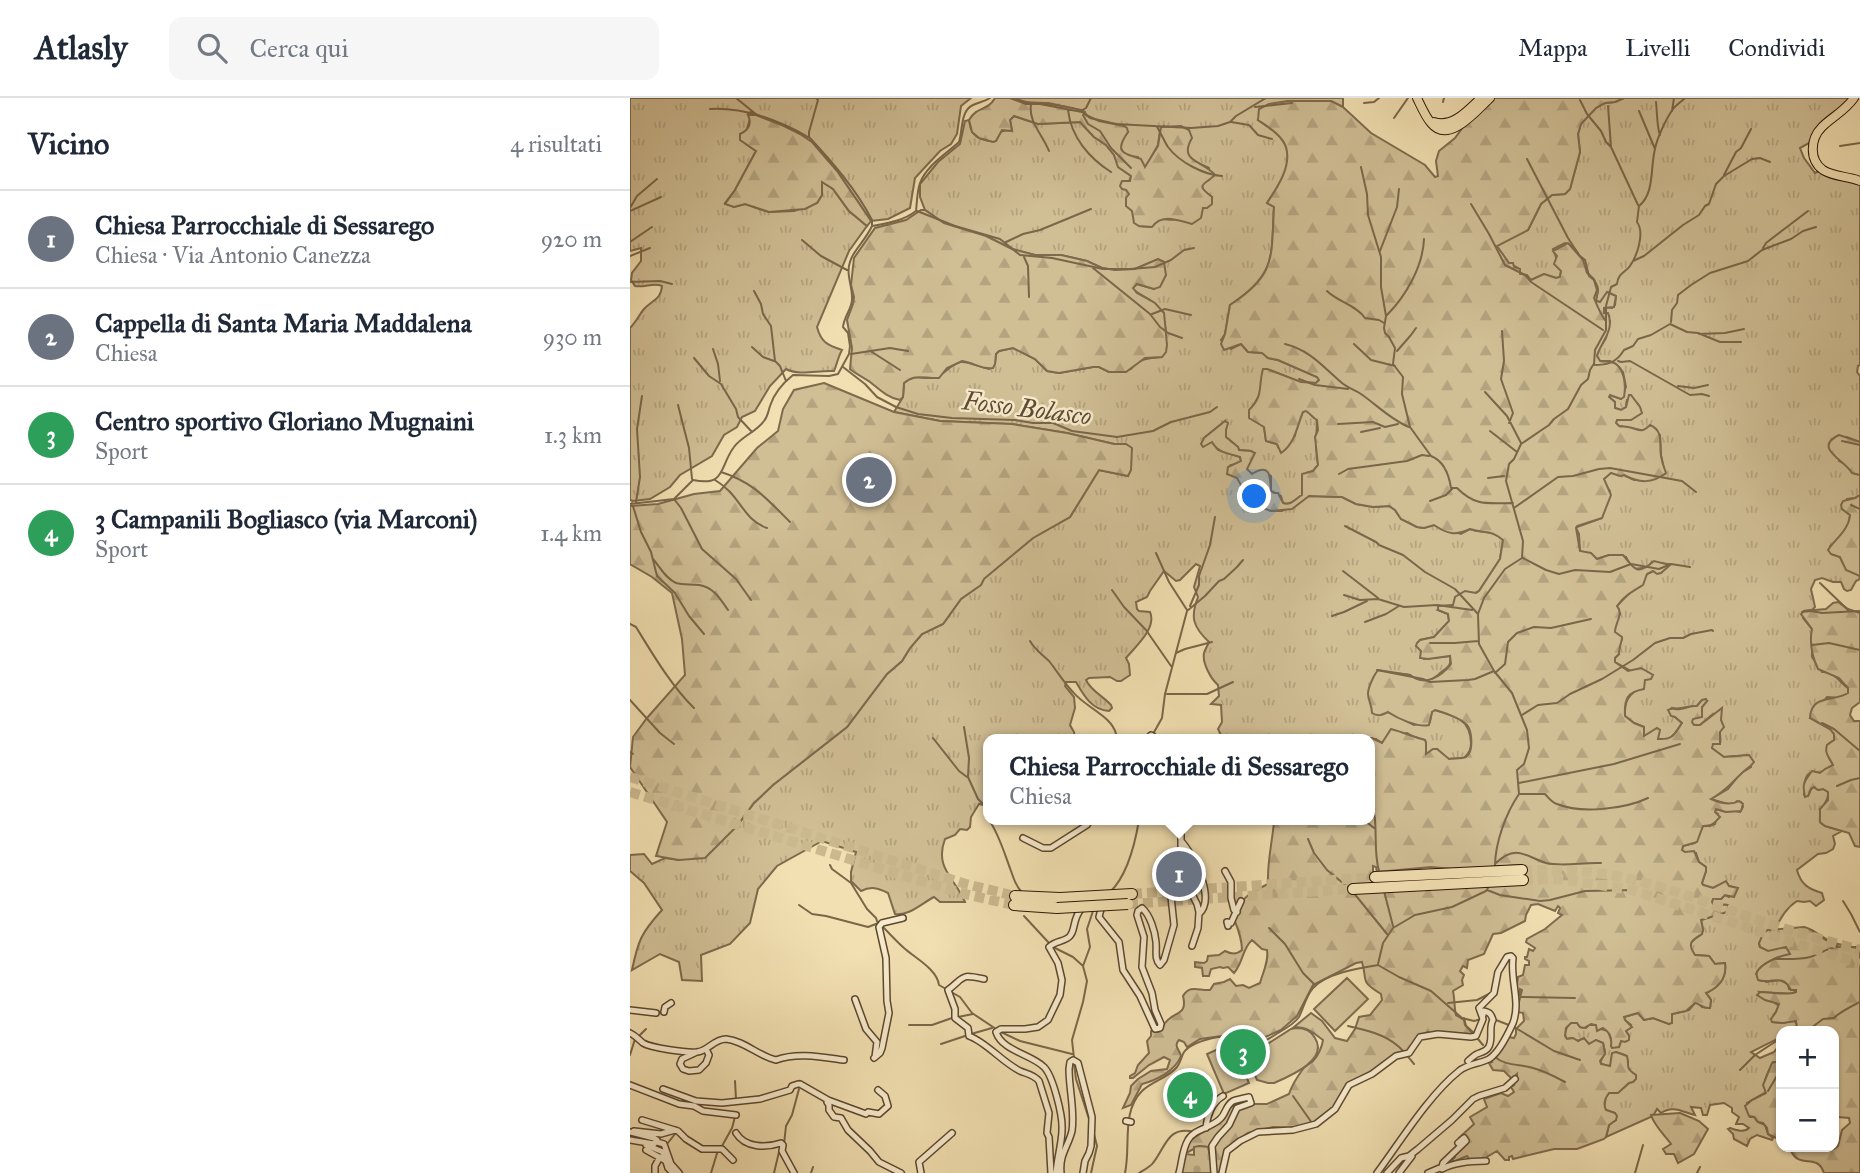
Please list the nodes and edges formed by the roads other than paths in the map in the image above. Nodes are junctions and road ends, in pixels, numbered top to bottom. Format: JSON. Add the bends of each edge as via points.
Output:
{"nodes":[{"id":1,"x":1417,"y":98,"type":"edge"},
{"id":2,"x":1481,"y":98,"type":"edge"},
{"id":3,"x":1490,"y":98,"type":"edge"},
{"id":4,"x":1854,"y":98,"type":"edge"},
{"id":5,"x":1427,"y":117,"type":"junction"},
{"id":6,"x":1860,"y":181,"type":"edge"},
{"id":7,"x":1087,"y":825,"type":"edge"},
{"id":8,"x":1178,"y":825,"type":"edge"},
{"id":9,"x":1023,"y":838,"type":"dead end"},
{"id":10,"x":1181,"y":842,"type":"junction"},
{"id":11,"x":1180,"y":866,"type":"junction"},
{"id":12,"x":1225,"y":871,"type":"dead end"},
{"id":13,"x":1375,"y":877,"type":"tunnel mouth"},
{"id":14,"x":1353,"y":889,"type":"tunnel mouth"},
{"id":15,"x":1132,"y":894,"type":"tunnel mouth"},
{"id":16,"x":1014,"y":900,"type":"tunnel mouth"},
{"id":17,"x":1241,"y":901,"type":"dead end"},
{"id":18,"x":1058,"y":903,"type":"junction"},
{"id":19,"x":1128,"y":904,"type":"tunnel mouth"},
{"id":20,"x":1237,"y":912,"type":"junction"},
{"id":21,"x":1198,"y":915,"type":"junction"},
{"id":22,"x":903,"y":918,"type":"dead end"},
{"id":23,"x":1228,"y":926,"type":"dead end"},
{"id":24,"x":1192,"y":946,"type":"dead end"},
{"id":25,"x":984,"y":979,"type":"dead end"},
{"id":26,"x":855,"y":999,"type":"dead end"},
{"id":27,"x":671,"y":1003,"type":"dead end"},
{"id":28,"x":630,"y":1010,"type":"edge"},
{"id":29,"x":664,"y":1012,"type":"dead end"},
{"id":30,"x":656,"y":1013,"type":"dead end"},
{"id":31,"x":1483,"y":1017,"type":"junction"},
{"id":32,"x":630,"y":1034,"type":"edge"},
{"id":33,"x":637,"y":1036,"type":"junction"},
{"id":34,"x":630,"y":1040,"type":"edge"},
{"id":35,"x":706,"y":1049,"type":"junction"},
{"id":36,"x":697,"y":1052,"type":"junction"},
{"id":37,"x":844,"y":1060,"type":"dead end"},
{"id":38,"x":1487,"y":1060,"type":"junction"},
{"id":39,"x":1468,"y":1062,"type":"junction"},
{"id":40,"x":1455,"y":1074,"type":"junction"},
{"id":41,"x":1515,"y":1079,"type":"dead end"},
{"id":42,"x":630,"y":1085,"type":"edge"},
{"id":43,"x":663,"y":1089,"type":"dead end"},
{"id":44,"x":878,"y":1090,"type":"dead end"},
{"id":45,"x":1223,"y":1096,"type":"dead end"},
{"id":46,"x":828,"y":1100,"type":"junction"},
{"id":47,"x":736,"y":1115,"type":"dead end"},
{"id":48,"x":642,"y":1120,"type":"dead end"},
{"id":49,"x":1206,"y":1128,"type":"junction"},
{"id":50,"x":675,"y":1130,"type":"junction"},
{"id":51,"x":630,"y":1131,"type":"edge"},
{"id":52,"x":736,"y":1133,"type":"dead end"},
{"id":53,"x":952,"y":1133,"type":"dead end"},
{"id":54,"x":630,"y":1140,"type":"edge"},
{"id":55,"x":642,"y":1142,"type":"junction"},
{"id":56,"x":657,"y":1142,"type":"junction"},
{"id":57,"x":1458,"y":1143,"type":"dead end"},
{"id":58,"x":1418,"y":1149,"type":"junction"},
{"id":59,"x":646,"y":1150,"type":"dead end"},
{"id":60,"x":663,"y":1159,"type":"junction"},
{"id":61,"x":733,"y":1160,"type":"dead end"},
{"id":62,"x":1486,"y":1161,"type":"dead end"},
{"id":63,"x":1444,"y":1170,"type":"edge"},
{"id":64,"x":655,"y":1173,"type":"edge"},
{"id":65,"x":673,"y":1173,"type":"edge"},
{"id":66,"x":680,"y":1173,"type":"edge"},
{"id":67,"x":794,"y":1173,"type":"edge"},
{"id":68,"x":901,"y":1173,"type":"edge"},
{"id":69,"x":921,"y":1173,"type":"edge"},
{"id":70,"x":1056,"y":1173,"type":"edge"},
{"id":71,"x":1083,"y":1173,"type":"edge"},
{"id":72,"x":1179,"y":1173,"type":"edge"},
{"id":73,"x":1214,"y":1173,"type":"edge"},
{"id":74,"x":1222,"y":1173,"type":"edge"},
{"id":75,"x":1377,"y":1173,"type":"edge"},
{"id":76,"x":1387,"y":1173,"type":"edge"},
{"id":77,"x":1399,"y":1173,"type":"edge"},
{"id":78,"x":1428,"y":1173,"type":"edge"}],
"edges":[{"from":1,"to":5,"type":"main road"},
{"from":2,"to":5,"type":"main road","via":[[1450,123],[1438,124]]},
{"from":3,"to":5,"type":"main road","via":[[1454,129],[1440,129]]},
{"from":4,"to":6,"type":"main road","via":[[1820,128],[1812,152],[1824,171]]},
{"from":7,"to":9,"type":"street","via":[[1051,848]]},
{"from":8,"to":10,"type":"street"},
{"from":10,"to":11,"type":"street"},
{"from":10,"to":21,"type":"street","via":[[1188,848],[1204,887],[1205,905]]},
{"from":11,"to":21,"type":"street"},
{"from":11,"to":70,"type":"street","via":[[1172,854],[1174,925],[1160,965],[1148,915],[1142,908],[1137,915],[1144,936],[1142,967],[1160,1028],[1153,1027],[1123,970],[1119,942],[1100,917],[1099,902],[1089,903],[1076,915],[1072,934],[1049,947],[1062,980],[1048,1020],[1038,1027],[998,1031],[996,1035],[1049,1073],[1062,1127]]},
{"from":12,"to":20,"type":"street"},
{"from":13,"to":14,"type":"highway","via":[[1523,875]]},
{"from":15,"to":18,"type":"highway"},
{"from":16,"to":18,"type":"highway"},
{"from":17,"to":20,"type":"street"},
{"from":18,"to":19,"type":"highway","bridge":true},
{"from":20,"to":23,"type":"street"},
{"from":21,"to":24,"type":"street"},
{"from":22,"to":26,"type":"street","via":[[880,924],[889,1013],[882,1048],[874,1057],[877,1042],[866,1029]]},
{"from":25,"to":70,"type":"street","via":[[962,976],[948,990],[955,1018],[965,1025],[969,1036],[1039,1081]]},
{"from":27,"to":29,"type":"street"},
{"from":28,"to":30,"type":"street"},
{"from":31,"to":38,"type":"street","via":[[1480,1006],[1494,993],[1497,974],[1510,956],[1516,993],[1513,1021]]},
{"from":31,"to":39,"type":"street","via":[[1483,1012],[1492,1014],[1488,1048]]},
{"from":31,"to":74,"type":"street","via":[[1475,1036],[1421,1036],[1406,1055],[1396,1056],[1349,1085],[1335,1109],[1316,1124],[1258,1132],[1240,1140],[1227,1151]]},
{"from":32,"to":33,"type":"street"},
{"from":33,"to":34,"type":"street"},
{"from":33,"to":36,"type":"street","via":[[656,1048]]},
{"from":35,"to":36,"type":"street"},
{"from":35,"to":36,"type":"street","via":[[709,1055],[699,1070],[682,1069],[682,1059]]},
{"from":35,"to":37,"type":"street","via":[[723,1039],[776,1060],[812,1056]]},
{"from":38,"to":39,"type":"street"},
{"from":38,"to":40,"type":"street"},
{"from":39,"to":40,"type":"street"},
{"from":40,"to":75,"type":"street"},
{"from":41,"to":58,"type":"street","via":[[1505,1088],[1473,1099]]},
{"from":42,"to":47,"type":"street","via":[[703,1111]]},
{"from":43,"to":46,"type":"street","via":[[696,1101],[722,1103],[769,1097],[800,1084]]},
{"from":44,"to":46,"type":"street","via":[[888,1106],[879,1114]]},
{"from":45,"to":49,"type":"street","via":[[1210,1111]]},
{"from":46,"to":68,"type":"street","via":[[834,1117],[841,1118],[879,1162]]},
{"from":48,"to":50,"type":"street"},
{"from":49,"to":72,"type":"street","via":[[1187,1142]]},
{"from":49,"to":73,"type":"street","via":[[1223,1117],[1229,1104],[1251,1098],[1251,1103],[1236,1109],[1212,1146]]},
{"from":50,"to":51,"type":"street","via":[[661,1134]]},
{"from":50,"to":61,"type":"street","via":[[697,1147],[722,1149]]},
{"from":51,"to":56,"type":"street"},
{"from":52,"to":67,"type":"street","via":[[757,1146],[781,1143]]},
{"from":53,"to":69,"type":"street","via":[[919,1161]]},
{"from":54,"to":55,"type":"street"},
{"from":55,"to":56,"type":"street"},
{"from":55,"to":60,"type":"street","via":[[663,1152]]},
{"from":56,"to":66,"type":"street","via":[[664,1144],[669,1161]]},
{"from":57,"to":63,"type":"street","via":[[1464,1138],[1466,1142],[1443,1163]]},
{"from":58,"to":76,"type":"street"},
{"from":58,"to":77,"type":"street"},
{"from":59,"to":60,"type":"street"},
{"from":60,"to":64,"type":"street"},
{"from":60,"to":65,"type":"street"},
{"from":62,"to":63,"type":"street"},
{"from":63,"to":78,"type":"street"},
{"from":70,"to":71,"type":"street","via":[[1072,1131],[1069,1069],[1074,1060],[1092,1117],[1090,1153]]}]}
